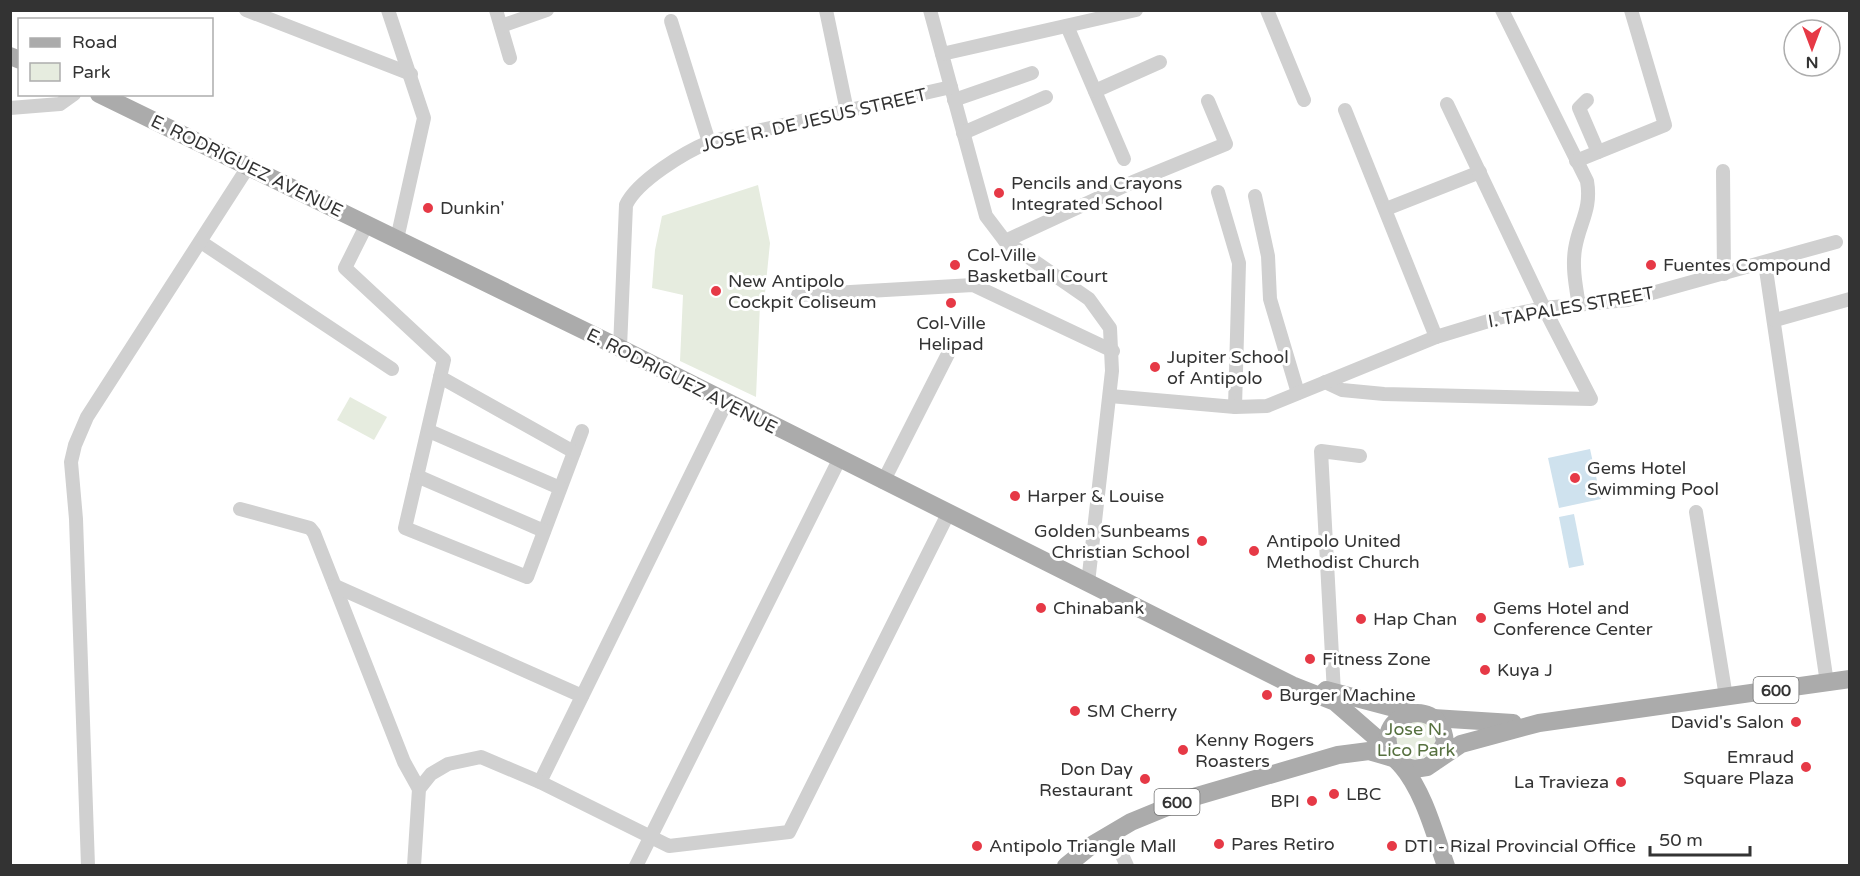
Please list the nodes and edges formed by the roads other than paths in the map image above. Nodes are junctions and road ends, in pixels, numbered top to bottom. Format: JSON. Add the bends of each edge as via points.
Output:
{"nodes":[{"id":1,"x":246,"y":10,"type":"edge"},
{"id":2,"x":388,"y":10,"type":"edge"},
{"id":3,"x":496,"y":10,"type":"edge"},
{"id":4,"x":547,"y":10,"type":"edge"},
{"id":5,"x":826,"y":10,"type":"edge"},
{"id":6,"x":930,"y":10,"type":"edge"},
{"id":7,"x":1136,"y":10,"type":"edge"},
{"id":8,"x":1267,"y":10,"type":"edge"},
{"id":9,"x":1631,"y":10,"type":"edge"},
{"id":10,"x":1502,"y":11,"type":"edge"},
{"id":11,"x":1100,"y":15,"type":"edge"},
{"id":12,"x":671,"y":21,"type":"dead end"},
{"id":13,"x":501,"y":26,"type":"junction"},
{"id":14,"x":1067,"y":26,"type":"junction"},
{"id":15,"x":942,"y":54,"type":"junction"},
{"id":16,"x":510,"y":58,"type":"dead end"},
{"id":17,"x":1160,"y":63,"type":"dead end"},
{"id":18,"x":1032,"y":73,"type":"dead end"},
{"id":19,"x":411,"y":75,"type":"junction"},
{"id":20,"x":1095,"y":91,"type":"junction"},
{"id":21,"x":952,"y":94,"type":"junction"},
{"id":22,"x":71,"y":96,"type":"edge"},
{"id":23,"x":103,"y":96,"type":"edge"},
{"id":24,"x":1046,"y":97,"type":"dead end"},
{"id":25,"x":1304,"y":100,"type":"dead end"},
{"id":26,"x":1587,"y":100,"type":"dead end"},
{"id":27,"x":1208,"y":101,"type":"dead end"},
{"id":28,"x":1447,"y":104,"type":"dead end"},
{"id":29,"x":10,"y":108,"type":"edge"},
{"id":30,"x":847,"y":111,"type":"junction"},
{"id":31,"x":1345,"y":111,"type":"dead end"},
{"id":32,"x":963,"y":133,"type":"junction"},
{"id":33,"x":709,"y":142,"type":"junction"},
{"id":34,"x":1598,"y":152,"type":"junction"},
{"id":35,"x":1124,"y":159,"type":"dead end"},
{"id":36,"x":1576,"y":161,"type":"junction"},
{"id":37,"x":248,"y":167,"type":"junction"},
{"id":38,"x":1723,"y":171,"type":"dead end"},
{"id":39,"x":1480,"y":172,"type":"junction"},
{"id":40,"x":1218,"y":192,"type":"dead end"},
{"id":41,"x":1255,"y":196,"type":"dead end"},
{"id":42,"x":1386,"y":209,"type":"junction"},
{"id":43,"x":368,"y":225,"type":"junction"},
{"id":44,"x":397,"y":239,"type":"junction"},
{"id":45,"x":1005,"y":241,"type":"junction"},
{"id":46,"x":201,"y":242,"type":"junction"},
{"id":47,"x":1836,"y":242,"type":"dead end"},
{"id":48,"x":1765,"y":263,"type":"junction"},
{"id":49,"x":1724,"y":274,"type":"junction"},
{"id":50,"x":798,"y":295,"type":"dead end"},
{"id":51,"x":1850,"y":299,"type":"edge"},
{"id":52,"x":1579,"y":306,"type":"junction"},
{"id":53,"x":1544,"y":309,"type":"junction"},
{"id":54,"x":1775,"y":320,"type":"junction"},
{"id":55,"x":1436,"y":337,"type":"junction"},
{"id":56,"x":620,"y":348,"type":"junction"},
{"id":57,"x":950,"y":350,"type":"dead end"},
{"id":58,"x":1113,"y":351,"type":"junction"},
{"id":59,"x":392,"y":369,"type":"dead end"},
{"id":60,"x":440,"y":377,"type":"junction"},
{"id":61,"x":1325,"y":382,"type":"junction"},
{"id":62,"x":1298,"y":393,"type":"junction"},
{"id":63,"x":1110,"y":396,"type":"junction"},
{"id":64,"x":726,"y":403,"type":"junction"},
{"id":65,"x":1235,"y":407,"type":"junction"},
{"id":66,"x":429,"y":431,"type":"junction"},
{"id":67,"x":582,"y":431,"type":"dead end"},
{"id":68,"x":574,"y":452,"type":"junction"},
{"id":69,"x":1360,"y":456,"type":"dead end"},
{"id":70,"x":839,"y":460,"type":"junction"},
{"id":71,"x":417,"y":477,"type":"junction"},
{"id":72,"x":883,"y":483,"type":"junction"},
{"id":73,"x":560,"y":488,"type":"junction"},
{"id":74,"x":240,"y":509,"type":"dead end"},
{"id":75,"x":1696,"y":512,"type":"dead end"},
{"id":76,"x":948,"y":514,"type":"junction"},
{"id":77,"x":544,"y":531,"type":"junction"},
{"id":78,"x":1088,"y":583,"type":"junction"},
{"id":79,"x":335,"y":586,"type":"junction"},
{"id":80,"x":1264,"y":671,"type":"junction"},
{"id":81,"x":1850,"y":680,"type":"edge"},
{"id":82,"x":1827,"y":683,"type":"junction"},
{"id":83,"x":1334,"y":693,"type":"junction"},
{"id":84,"x":582,"y":696,"type":"junction"},
{"id":85,"x":1726,"y":697,"type":"junction"},
{"id":86,"x":1413,"y":712,"type":"junction"},
{"id":87,"x":1433,"y":718,"type":"junction"},
{"id":88,"x":1539,"y":723,"type":"junction"},
{"id":89,"x":1392,"y":726,"type":"junction"},
{"id":90,"x":1371,"y":735,"type":"junction"},
{"id":91,"x":1394,"y":757,"type":"junction"},
{"id":92,"x":1435,"y":762,"type":"junction"},
{"id":93,"x":1300,"y":765,"type":"junction"},
{"id":94,"x":540,"y":782,"type":"junction"},
{"id":95,"x":419,"y":789,"type":"junction"},
{"id":96,"x":1426,"y":810,"type":"junction"},
{"id":97,"x":1112,"y":833,"type":"junction"},
{"id":98,"x":650,"y":837,"type":"junction"},
{"id":99,"x":88,"y":866,"type":"edge"},
{"id":100,"x":414,"y":866,"type":"edge"},
{"id":101,"x":636,"y":866,"type":"edge"},
{"id":102,"x":1066,"y":866,"type":"edge"},
{"id":103,"x":1127,"y":866,"type":"edge"},
{"id":104,"x":1446,"y":866,"type":"edge"}],
"edges":[{"from":1,"to":19,"type":"street"},
{"from":2,"to":19,"type":"street"},
{"from":3,"to":13,"type":"street"},
{"from":4,"to":13,"type":"street"},
{"from":5,"to":30,"type":"street"},
{"from":6,"to":15,"type":"street"},
{"from":7,"to":11,"type":"street"},
{"from":8,"to":25,"type":"street"},
{"from":9,"to":34,"type":"street","via":[[1665,125]]},
{"from":10,"to":36,"type":"street"},
{"from":11,"to":14,"type":"street"},
{"from":12,"to":33,"type":"street"},
{"from":13,"to":16,"type":"street"},
{"from":14,"to":15,"type":"street"},
{"from":14,"to":20,"type":"street"},
{"from":15,"to":21,"type":"street"},
{"from":17,"to":20,"type":"street"},
{"from":18,"to":21,"type":"street","name":"JOSE R. DE JESUS STREET"},
{"from":19,"to":44,"type":"street","via":[[424,118]]},
{"from":20,"to":35,"type":"street"},
{"from":21,"to":30,"type":"street","name":"JOSE R. DE JESUS STREET"},
{"from":21,"to":32,"type":"street"},
{"from":22,"to":29,"type":"street","via":[[60,104]]},
{"from":23,"to":37,"type":"main road","name":"E. RODRIGUEZ AVENUE"},
{"from":24,"to":32,"type":"street"},
{"from":26,"to":34,"type":"street","via":[[1579,108]]},
{"from":27,"to":45,"type":"street","via":[[1226,144]]},
{"from":28,"to":39,"type":"street"},
{"from":30,"to":33,"type":"street","name":"JOSE R. DE JESUS STREET"},
{"from":31,"to":42,"type":"street"},
{"from":32,"to":45,"type":"street","via":[[986,216]]},
{"from":33,"to":56,"type":"street","name":"JOSE R. DE JESUS STREET","via":[[660,170],[626,205]]},
{"from":34,"to":36,"type":"street"},
{"from":36,"to":52,"type":"street","via":[[1587,181],[1590,198],[1575,249]]},
{"from":37,"to":43,"type":"main road","name":"E. RODRIGUEZ AVENUE"},
{"from":37,"to":46,"type":"street"},
{"from":38,"to":49,"type":"street"},
{"from":39,"to":42,"type":"street"},
{"from":39,"to":53,"type":"street"},
{"from":40,"to":65,"type":"street","via":[[1239,263]]},
{"from":41,"to":62,"type":"street","via":[[1268,256],[1269,299]]},
{"from":42,"to":55,"type":"street"},
{"from":43,"to":44,"type":"main road","name":"E. RODRIGUEZ AVENUE"},
{"from":43,"to":60,"type":"street","via":[[345,268],[444,360]]},
{"from":44,"to":56,"type":"main road","name":"E. RODRIGUEZ AVENUE"},
{"from":45,"to":58,"type":"street","via":[[1089,299],[1110,328]]},
{"from":46,"to":59,"type":"street"},
{"from":46,"to":99,"type":"street","via":[[87,417],[71,462]]},
{"from":47,"to":48,"type":"street","name":"I. TAPALES STREET"},
{"from":48,"to":49,"type":"street","name":"I. TAPALES STREET"},
{"from":48,"to":54,"type":"street"},
{"from":49,"to":52,"type":"street","name":"I. TAPALES STREET","via":[[1627,300]]},
{"from":50,"to":58,"type":"street","via":[[973,285]]},
{"from":51,"to":54,"type":"street"},
{"from":52,"to":53,"type":"street","name":"I. TAPALES STREET"},
{"from":53,"to":55,"type":"street","name":"I. TAPALES STREET","via":[[1505,316]]},
{"from":53,"to":61,"type":"street","via":[[1591,399],[1384,394],[1342,390]]},
{"from":54,"to":82,"type":"street"},
{"from":55,"to":61,"type":"street","name":"I. TAPALES STREET"},
{"from":56,"to":64,"type":"main road","name":"E. RODRIGUEZ AVENUE"},
{"from":57,"to":72,"type":"street"},
{"from":58,"to":63,"type":"street"},
{"from":60,"to":66,"type":"street"},
{"from":60,"to":68,"type":"street"},
{"from":61,"to":62,"type":"street","name":"I. TAPALES STREET"},
{"from":62,"to":65,"type":"street","name":"I. TAPALES STREET","via":[[1267,406]]},
{"from":63,"to":65,"type":"street","name":"I. TAPALES STREET"},
{"from":63,"to":78,"type":"street"},
{"from":64,"to":70,"type":"main road","name":"E. RODRIGUEZ AVENUE"},
{"from":64,"to":84,"type":"street"},
{"from":66,"to":71,"type":"street"},
{"from":66,"to":73,"type":"street"},
{"from":67,"to":68,"type":"street"},
{"from":68,"to":73,"type":"street"},
{"from":69,"to":83,"type":"street","via":[[1322,451]]},
{"from":70,"to":72,"type":"main road","name":"E. RODRIGUEZ AVENUE"},
{"from":70,"to":98,"type":"street"},
{"from":71,"to":77,"type":"street"},
{"from":71,"to":77,"type":"street","via":[[405,528],[527,577]]},
{"from":72,"to":76,"type":"main road","name":"E. RODRIGUEZ AVENUE"},
{"from":73,"to":77,"type":"street"},
{"from":74,"to":79,"type":"street","via":[[310,528]]},
{"from":75,"to":85,"type":"street"},
{"from":76,"to":78,"type":"main road","name":"E. RODRIGUEZ AVENUE"},
{"from":76,"to":98,"type":"street","via":[[789,832],[669,846]]},
{"from":78,"to":80,"type":"main road","name":"E. RODRIGUEZ AVENUE"},
{"from":79,"to":84,"type":"street"},
{"from":79,"to":95,"type":"street","via":[[404,762]]},
{"from":80,"to":83,"type":"main road","name":"E. RODRIGUEZ AVENUE"},
{"from":80,"to":90,"type":"main road","name":"E. RODRIGUEZ AVENUE","via":[[1335,702]]},
{"from":81,"to":82,"type":"main road","number":"600"},
{"from":82,"to":85,"type":"main road","number":"600"},
{"from":83,"to":86,"type":"main road","name":"E. RODRIGUEZ AVENUE"},
{"from":84,"to":94,"type":"street"},
{"from":85,"to":88,"type":"main road","number":"600"},
{"from":86,"to":87,"type":"main road","number":"600"},
{"from":86,"to":89,"type":"main road","number":"600","via":[[1397,719]]},
{"from":87,"to":88,"type":"main road","number":"600","via":[[1474,723]]},
{"from":87,"to":92,"type":"main road","via":[[1442,729],[1445,742]]},
{"from":88,"to":92,"type":"main road","number":"600","via":[[1474,739]]},
{"from":89,"to":90,"type":"main road","number":"600"},
{"from":89,"to":91,"type":"main road","via":[[1388,737]]},
{"from":90,"to":91,"type":"main road","name":"E. RODRIGUEZ AVENUE"},
{"from":90,"to":93,"type":"main road","number":"600"},
{"from":91,"to":92,"type":"main road","number":"600","via":[[1421,769]]},
{"from":91,"to":93,"type":"main road","number":"600","via":[[1369,751]]},
{"from":91,"to":96,"type":"main road","via":[[1409,775]]},
{"from":92,"to":96,"type":"main road","via":[[1426,781]]},
{"from":93,"to":97,"type":"main road","number":"600","via":[[1161,808]]},
{"from":94,"to":95,"type":"street","via":[[481,757],[448,764],[431,774]]},
{"from":94,"to":98,"type":"street"},
{"from":95,"to":100,"type":"street"},
{"from":96,"to":104,"type":"main road"},
{"from":97,"to":102,"type":"main road","number":"600"},
{"from":97,"to":103,"type":"street"},
{"from":98,"to":101,"type":"street"}]}
